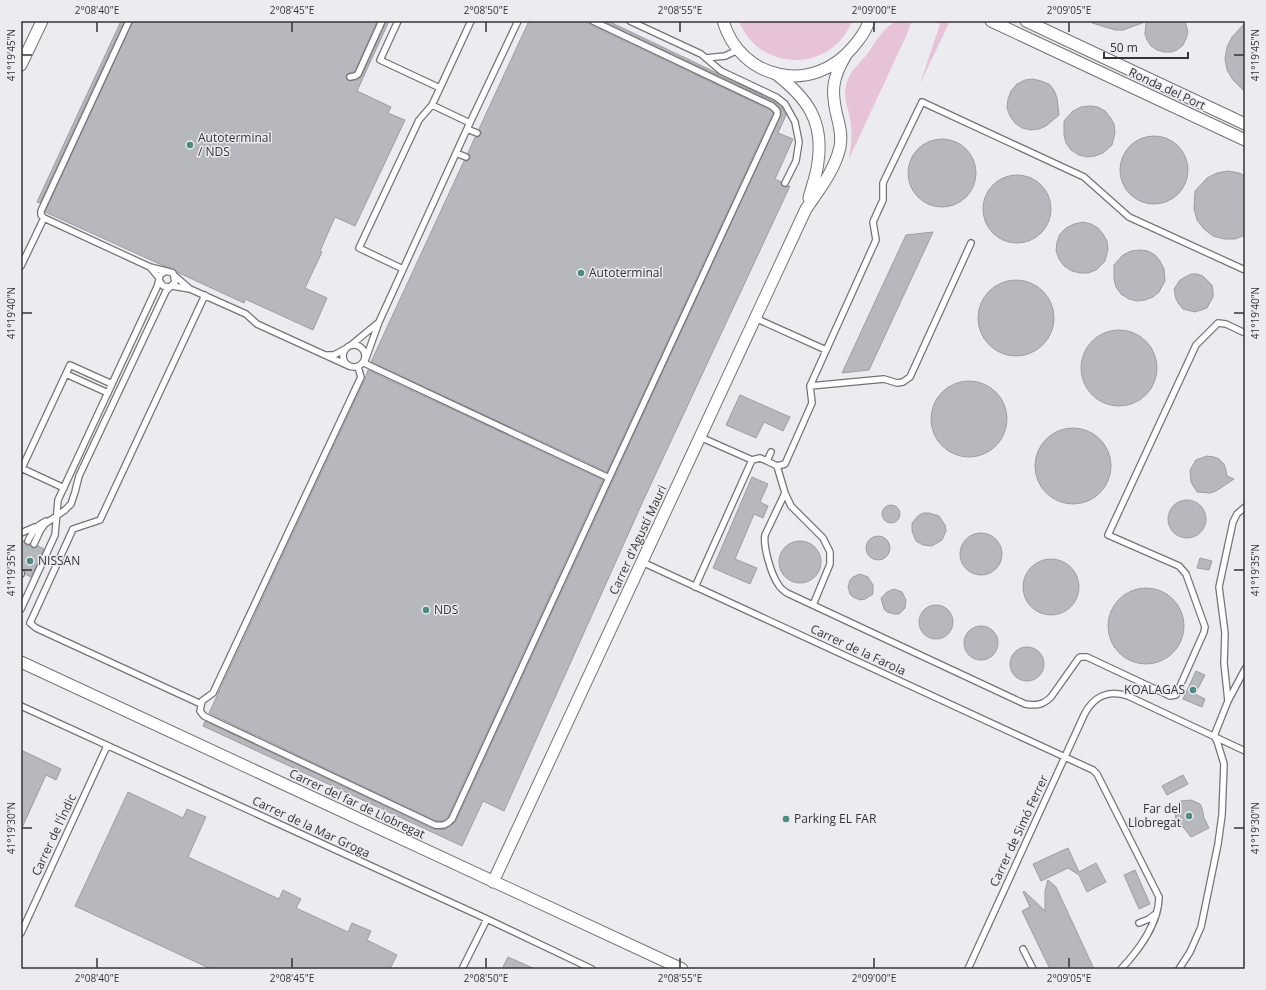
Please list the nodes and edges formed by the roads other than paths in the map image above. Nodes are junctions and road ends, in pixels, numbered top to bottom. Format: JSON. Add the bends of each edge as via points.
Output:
{"nodes":[{"id":1,"x":42,"y":21,"type":"edge"},
{"id":2,"x":129,"y":21,"type":"edge"},
{"id":3,"x":382,"y":21,"type":"edge"},
{"id":4,"x":398,"y":21,"type":"edge"},
{"id":5,"x":471,"y":21,"type":"edge"},
{"id":6,"x":518,"y":21,"type":"edge"},
{"id":7,"x":593,"y":21,"type":"edge"},
{"id":8,"x":630,"y":21,"type":"edge"},
{"id":9,"x":716,"y":21,"type":"edge"},
{"id":10,"x":723,"y":21,"type":"edge"},
{"id":11,"x":876,"y":21,"type":"edge"},
{"id":12,"x":991,"y":21,"type":"edge"},
{"id":13,"x":1026,"y":21,"type":"edge"},
{"id":14,"x":868,"y":25,"type":"edge"},
{"id":15,"x":726,"y":33,"type":"junction"},
{"id":16,"x":738,"y":50,"type":"junction"},
{"id":17,"x":846,"y":56,"type":"junction"},
{"id":18,"x":706,"y":58,"type":"junction"},
{"id":19,"x":21,"y":65,"type":"edge"},
{"id":20,"x":776,"y":74,"type":"junction"},
{"id":21,"x":350,"y":77,"type":"dead end"},
{"id":22,"x":440,"y":88,"type":"junction"},
{"id":23,"x":432,"y":105,"type":"junction"},
{"id":24,"x":470,"y":123,"type":"junction"},
{"id":25,"x":1245,"y":124,"type":"edge"},
{"id":26,"x":468,"y":129,"type":"junction"},
{"id":27,"x":477,"y":133,"type":"dead end"},
{"id":28,"x":1245,"y":140,"type":"edge"},
{"id":29,"x":456,"y":153,"type":"junction"},
{"id":30,"x":466,"y":157,"type":"dead end"},
{"id":31,"x":785,"y":183,"type":"dead end"},
{"id":32,"x":806,"y":208,"type":"junction"},
{"id":33,"x":44,"y":218,"type":"junction"},
{"id":34,"x":971,"y":243,"type":"dead end"},
{"id":35,"x":21,"y":266,"type":"edge"},
{"id":36,"x":150,"y":267,"type":"junction"},
{"id":37,"x":403,"y":269,"type":"junction"},
{"id":38,"x":1245,"y":270,"type":"edge"},
{"id":39,"x":166,"y":271,"type":"junction"},
{"id":40,"x":175,"y":276,"type":"junction"},
{"id":41,"x":159,"y":279,"type":"junction"},
{"id":42,"x":170,"y":287,"type":"junction"},
{"id":43,"x":190,"y":289,"type":"junction"},
{"id":44,"x":205,"y":295,"type":"junction"},
{"id":45,"x":755,"y":318,"type":"junction"},
{"id":46,"x":378,"y":322,"type":"junction"},
{"id":47,"x":1245,"y":333,"type":"edge"},
{"id":48,"x":349,"y":346,"type":"junction"},
{"id":49,"x":826,"y":350,"type":"junction"},
{"id":50,"x":325,"y":355,"type":"junction"},
{"id":51,"x":364,"y":362,"type":"junction"},
{"id":52,"x":349,"y":366,"type":"junction"},
{"id":53,"x":358,"y":367,"type":"junction"},
{"id":54,"x":66,"y":374,"type":"junction"},
{"id":55,"x":112,"y":384,"type":"junction"},
{"id":56,"x":810,"y":386,"type":"junction"},
{"id":57,"x":108,"y":393,"type":"junction"},
{"id":58,"x":700,"y":437,"type":"junction"},
{"id":59,"x":771,"y":452,"type":"dead end"},
{"id":60,"x":752,"y":460,"type":"junction"},
{"id":61,"x":767,"y":461,"type":"junction"},
{"id":62,"x":777,"y":466,"type":"junction"},
{"id":63,"x":21,"y":469,"type":"edge"},
{"id":64,"x":609,"y":478,"type":"junction"},
{"id":65,"x":64,"y":488,"type":"junction"},
{"id":66,"x":784,"y":493,"type":"junction"},
{"id":67,"x":1245,"y":507,"type":"edge"},
{"id":68,"x":57,"y":515,"type":"junction"},
{"id":69,"x":51,"y":519,"type":"junction"},
{"id":70,"x":38,"y":525,"type":"junction"},
{"id":71,"x":21,"y":533,"type":"edge"},
{"id":72,"x":28,"y":541,"type":"dead end"},
{"id":73,"x":34,"y":544,"type":"dead end"},
{"id":74,"x":642,"y":562,"type":"junction"},
{"id":75,"x":695,"y":587,"type":"junction"},
{"id":76,"x":812,"y":605,"type":"junction"},
{"id":77,"x":21,"y":609,"type":"edge"},
{"id":78,"x":21,"y":662,"type":"edge"},
{"id":79,"x":1245,"y":669,"type":"edge"},
{"id":80,"x":1228,"y":701,"type":"junction"},
{"id":81,"x":201,"y":704,"type":"junction"},
{"id":82,"x":21,"y":706,"type":"edge"},
{"id":83,"x":1214,"y":736,"type":"junction"},
{"id":84,"x":107,"y":746,"type":"junction"},
{"id":85,"x":1245,"y":751,"type":"edge"},
{"id":86,"x":1065,"y":758,"type":"junction"},
{"id":87,"x":493,"y":882,"type":"junction"},
{"id":88,"x":1158,"y":907,"type":"junction"},
{"id":89,"x":487,"y":919,"type":"junction"},
{"id":90,"x":1139,"y":923,"type":"dead end"},
{"id":91,"x":21,"y":933,"type":"edge"},
{"id":92,"x":1023,"y":949,"type":"dead end"},
{"id":93,"x":462,"y":969,"type":"edge"},
{"id":94,"x":592,"y":969,"type":"edge"},
{"id":95,"x":682,"y":969,"type":"edge"},
{"id":96,"x":968,"y":969,"type":"edge"},
{"id":97,"x":1033,"y":969,"type":"edge"},
{"id":98,"x":1121,"y":969,"type":"edge"},
{"id":99,"x":1179,"y":969,"type":"edge"}],
"edges":[{"from":1,"to":19,"type":"street"},
{"from":2,"to":33,"type":"lane","via":[[41,211]]},
{"from":3,"to":21,"type":"lane","via":[[358,74]]},
{"from":4,"to":22,"type":"lane","via":[[380,60]]},
{"from":5,"to":22,"type":"lane"},
{"from":6,"to":24,"type":"lane"},
{"from":7,"to":64,"type":"lane","via":[[772,106],[777,111]]},
{"from":8,"to":18,"type":"lane"},
{"from":9,"to":15,"type":"street"},
{"from":10,"to":15,"type":"street"},
{"from":11,"to":14,"type":"street"},
{"from":12,"to":28,"type":"street","name":"Ronda del Port"},
{"from":13,"to":25,"type":"street","name":"Ronda del Port"},
{"from":14,"to":17,"type":"street"},
{"from":15,"to":16,"type":"street"},
{"from":16,"to":18,"type":"lane","via":[[725,56]]},
{"from":16,"to":20,"type":"street","via":[[749,61]]},
{"from":17,"to":20,"type":"street","via":[[814,74]]},
{"from":17,"to":32,"type":"street","via":[[836,74],[833,93],[840,128],[840,147],[829,174]]},
{"from":18,"to":31,"type":"lane","via":[[721,71],[776,97],[790,111],[799,142],[796,161]]},
{"from":20,"to":32,"type":"street","via":[[793,87],[805,101],[816,123],[819,139],[818,163]]},
{"from":22,"to":23,"type":"lane"},
{"from":23,"to":24,"type":"lane"},
{"from":23,"to":37,"type":"lane","via":[[419,120],[359,248]]},
{"from":24,"to":26,"type":"lane"},
{"from":26,"to":27,"type":"lane"},
{"from":26,"to":29,"type":"lane"},
{"from":29,"to":30,"type":"lane"},
{"from":29,"to":37,"type":"lane"},
{"from":32,"to":45,"type":"street","name":"Carrer d'Agustí Mauri"},
{"from":33,"to":35,"type":"lane"},
{"from":33,"to":36,"type":"lane"},
{"from":34,"to":56,"type":"lane","via":[[907,380],[897,383],[884,379]]},
{"from":36,"to":39,"type":"lane"},
{"from":36,"to":41,"type":"lane"},
{"from":37,"to":46,"type":"lane"},
{"from":38,"to":49,"type":"lane","via":[[1129,217],[1084,177],[922,102],[883,184],[883,200],[873,222],[876,240]]},
{"from":39,"to":40,"type":"lane"},
{"from":39,"to":41,"type":"lane","via":[[161,273]]},
{"from":40,"to":42,"type":"lane","via":[[175,282]]},
{"from":40,"to":43,"type":"lane"},
{"from":41,"to":42,"type":"lane","via":[[163,286]]},
{"from":41,"to":55,"type":"lane"},
{"from":42,"to":43,"type":"lane"},
{"from":42,"to":68,"type":"lane","via":[[79,476],[71,504]]},
{"from":43,"to":44,"type":"lane"},
{"from":44,"to":50,"type":"lane","via":[[246,314],[257,324]]},
{"from":44,"to":81,"type":"lane","via":[[100,520],[73,529],[30,623]]},
{"from":45,"to":49,"type":"lane"},
{"from":45,"to":58,"type":"street","name":"Carrer d'Agustí Mauri"},
{"from":46,"to":48,"type":"lane"},
{"from":46,"to":51,"type":"lane"},
{"from":47,"to":76,"type":"lane","via":[[1218,323],[1196,345],[1108,535],[1179,566],[1186,574],[1204,632],[1176,695],[1170,696],[1084,657],[1078,659],[1046,702],[1025,704]]},
{"from":48,"to":50,"type":"lane","via":[[334,356]]},
{"from":48,"to":51,"type":"lane","via":[[362,347],[366,353]]},
{"from":48,"to":52,"type":"lane","via":[[343,353],[344,361]]},
{"from":49,"to":56,"type":"lane"},
{"from":50,"to":52,"type":"lane"},
{"from":51,"to":53,"type":"lane"},
{"from":51,"to":64,"type":"lane"},
{"from":52,"to":53,"type":"lane"},
{"from":53,"to":81,"type":"lane","via":[[361,377],[213,693]]},
{"from":54,"to":55,"type":"lane","via":[[70,365]]},
{"from":54,"to":57,"type":"lane"},
{"from":54,"to":63,"type":"lane"},
{"from":55,"to":57,"type":"lane"},
{"from":56,"to":62,"type":"lane","via":[[812,403],[784,464]]},
{"from":57,"to":65,"type":"lane"},
{"from":58,"to":60,"type":"lane"},
{"from":58,"to":74,"type":"street","name":"Carrer d'Agustí Mauri"},
{"from":59,"to":61,"type":"lane"},
{"from":60,"to":61,"type":"lane","via":[[760,458]]},
{"from":60,"to":75,"type":"lane"},
{"from":61,"to":62,"type":"lane"},
{"from":62,"to":66,"type":"lane"},
{"from":63,"to":65,"type":"lane"},
{"from":64,"to":81,"type":"lane","via":[[452,820],[447,824],[435,825],[204,716],[200,711]]},
{"from":65,"to":68,"type":"lane","via":[[58,500]]},
{"from":66,"to":76,"type":"lane","via":[[791,506],[823,538],[830,552],[830,564]]},
{"from":66,"to":76,"type":"lane","via":[[765,535],[764,548],[778,585],[787,593]]},
{"from":67,"to":80,"type":"lane","via":[[1236,514],[1233,522],[1219,587]]},
{"from":68,"to":69,"type":"lane"},
{"from":68,"to":77,"type":"lane","via":[[54,539]]},
{"from":69,"to":70,"type":"lane"},
{"from":69,"to":73,"type":"lane","via":[[40,531]]},
{"from":70,"to":71,"type":"lane"},
{"from":70,"to":72,"type":"lane"},
{"from":74,"to":75,"type":"lane","name":"Carrer de la Farola"},
{"from":74,"to":87,"type":"street","name":"Carrer d'Agustí Mauri"},
{"from":75,"to":86,"type":"lane","name":"Carrer de la Farola"},
{"from":78,"to":87,"type":"street","name":"Carrer del far de Llobregat"},
{"from":79,"to":80,"type":"lane"},
{"from":80,"to":83,"type":"lane"},
{"from":82,"to":84,"type":"lane","name":"Carrer de la Mar Groga"},
{"from":83,"to":85,"type":"lane"},
{"from":83,"to":86,"type":"lane","name":"Carrer de Simó Ferrer","via":[[1115,693],[1103,695],[1092,703]]},
{"from":83,"to":99,"type":"lane","via":[[1224,764],[1218,844],[1201,926],[1190,952]]},
{"from":84,"to":89,"type":"lane","name":"Carrer de la Mar Groga"},
{"from":84,"to":91,"type":"lane","name":"Carrer de l'Índic"},
{"from":86,"to":88,"type":"lane","name":"Carrer de la Farola","via":[[1093,770],[1100,778],[1158,893]]},
{"from":86,"to":96,"type":"lane","name":"Carrer de Simó Ferrer"},
{"from":87,"to":95,"type":"street","name":"Carrer del far de Llobregat"},
{"from":88,"to":90,"type":"lane","via":[[1152,917]]},
{"from":88,"to":98,"type":"lane","via":[[1142,943]]},
{"from":89,"to":93,"type":"lane"},
{"from":89,"to":94,"type":"lane","name":"Carrer de la Mar Groga"},
{"from":92,"to":97,"type":"lane"}]}
